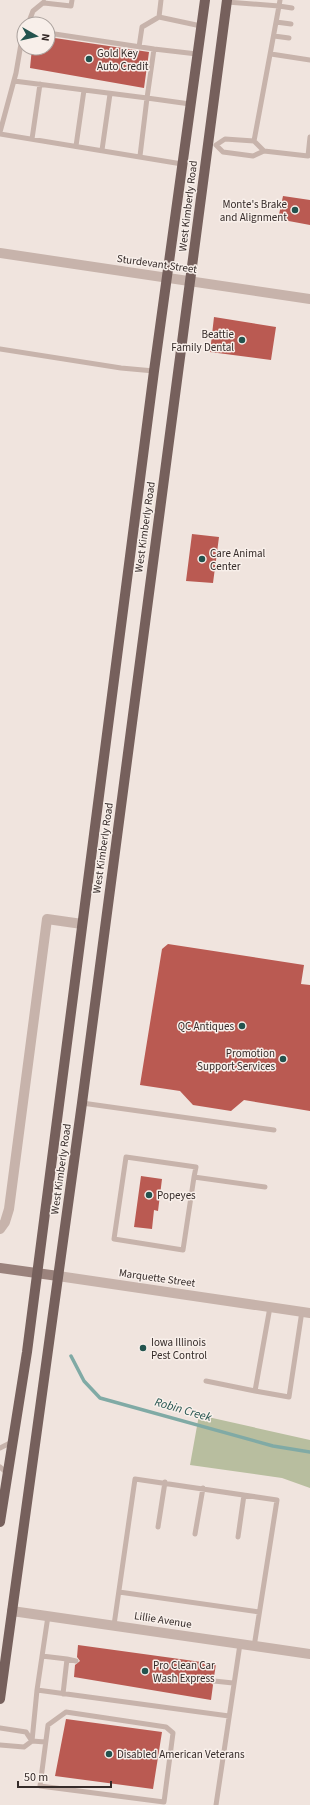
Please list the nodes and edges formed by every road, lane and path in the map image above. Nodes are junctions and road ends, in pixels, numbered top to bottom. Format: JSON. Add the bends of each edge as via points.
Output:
{"nodes":[{"id":1,"x":72,"y":0,"type":"edge"},
{"id":2,"x":161,"y":0,"type":"edge"},
{"id":3,"x":204,"y":0,"type":"edge"},
{"id":4,"x":280,"y":0,"type":"edge"},
{"id":5,"x":227,"y":1,"type":"edge"},
{"id":6,"x":44,"y":2,"type":"edge"},
{"id":7,"x":279,"y":6,"type":"junction"},
{"id":8,"x":292,"y":8,"type":"dead end"},
{"id":9,"x":31,"y":16,"type":"edge"},
{"id":10,"x":158,"y":18,"type":"junction"},
{"id":11,"x":276,"y":22,"type":"junction"},
{"id":12,"x":290,"y":24,"type":"dead end"},
{"id":13,"x":201,"y":26,"type":"junction"},
{"id":14,"x":56,"y":34,"type":"edge"},
{"id":15,"x":274,"y":36,"type":"junction"},
{"id":16,"x":289,"y":38,"type":"dead end"},
{"id":17,"x":139,"y":47,"type":"junction"},
{"id":18,"x":154,"y":49,"type":"junction"},
{"id":19,"x":197,"y":54,"type":"junction"},
{"id":20,"x":271,"y":54,"type":"junction"},
{"id":21,"x":19,"y":56,"type":"edge"},
{"id":22,"x":310,"y":60,"type":"edge"},
{"id":23,"x":14,"y":81,"type":"junction"},
{"id":24,"x":40,"y":84,"type":"junction"},
{"id":25,"x":84,"y":90,"type":"junction"},
{"id":26,"x":110,"y":94,"type":"junction"},
{"id":27,"x":147,"y":98,"type":"junction"},
{"id":28,"x":190,"y":104,"type":"junction"},
{"id":29,"x":0,"y":133,"type":"edge"},
{"id":30,"x":310,"y":137,"type":"edge"},
{"id":31,"x":32,"y":139,"type":"junction"},
{"id":32,"x":254,"y":141,"type":"junction"},
{"id":33,"x":212,"y":144,"type":"junction"},
{"id":34,"x":76,"y":146,"type":"junction"},
{"id":35,"x":102,"y":150,"type":"junction"},
{"id":36,"x":264,"y":151,"type":"junction"},
{"id":37,"x":140,"y":156,"type":"junction"},
{"id":38,"x":182,"y":164,"type":"junction"},
{"id":39,"x":0,"y":253,"type":"edge"},
{"id":40,"x":166,"y":278,"type":"junction"},
{"id":41,"x":190,"y":281,"type":"junction"},
{"id":42,"x":310,"y":299,"type":"edge"},
{"id":43,"x":0,"y":349,"type":"edge"},
{"id":44,"x":154,"y":371,"type":"junction"},
{"id":45,"x":82,"y":924,"type":"junction"},
{"id":46,"x":82,"y":1104,"type":"junction"},
{"id":47,"x":274,"y":1130,"type":"dead end"},
{"id":48,"x":194,"y":1177,"type":"junction"},
{"id":49,"x":264,"y":1187,"type":"dead end"},
{"id":50,"x":0,"y":1229,"type":"edge"},
{"id":51,"x":0,"y":1268,"type":"edge"},
{"id":52,"x":37,"y":1274,"type":"junction"},
{"id":53,"x":58,"y":1276,"type":"junction"},
{"id":54,"x":270,"y":1307,"type":"junction"},
{"id":55,"x":306,"y":1312,"type":"edge"},
{"id":56,"x":206,"y":1381,"type":"dead end"},
{"id":57,"x":255,"y":1391,"type":"junction"},
{"id":58,"x":12,"y":1442,"type":"junction"},
{"id":59,"x":0,"y":1448,"type":"edge"},
{"id":60,"x":4,"y":1470,"type":"edge"},
{"id":61,"x":165,"y":1482,"type":"junction"},
{"id":62,"x":203,"y":1488,"type":"junction"},
{"id":63,"x":244,"y":1495,"type":"junction"},
{"id":64,"x":0,"y":1522,"type":"edge"},
{"id":65,"x":158,"y":1527,"type":"dead end"},
{"id":66,"x":195,"y":1534,"type":"dead end"},
{"id":67,"x":238,"y":1537,"type":"dead end"},
{"id":68,"x":119,"y":1592,"type":"junction"},
{"id":69,"x":12,"y":1611,"type":"junction"},
{"id":70,"x":259,"y":1612,"type":"junction"},
{"id":71,"x":48,"y":1616,"type":"junction"},
{"id":72,"x":114,"y":1625,"type":"junction"},
{"id":73,"x":240,"y":1644,"type":"junction"},
{"id":74,"x":254,"y":1647,"type":"junction"},
{"id":75,"x":310,"y":1654,"type":"edge"},
{"id":76,"x":42,"y":1656,"type":"junction"},
{"id":77,"x":67,"y":1659,"type":"junction"},
{"id":78,"x":76,"y":1661,"type":"dead end"},
{"id":79,"x":214,"y":1681,"type":"dead end"},
{"id":80,"x":233,"y":1684,"type":"junction"},
{"id":81,"x":37,"y":1690,"type":"junction"},
{"id":82,"x":63,"y":1694,"type":"junction"},
{"id":83,"x":0,"y":1699,"type":"edge"},
{"id":84,"x":229,"y":1716,"type":"junction"},
{"id":85,"x":0,"y":1728,"type":"edge"},
{"id":86,"x":32,"y":1741,"type":"junction"},
{"id":87,"x":45,"y":1742,"type":"junction"},
{"id":88,"x":0,"y":1745,"type":"edge"},
{"id":89,"x":216,"y":1805,"type":"edge"}],
"edges":[{"from":1,"to":6,"type":"lane","via":[[71,6]]},
{"from":2,"to":10,"type":"lane"},
{"from":3,"to":13,"type":"main road","name":"West Kimberly Road"},
{"from":4,"to":7,"type":"lane"},
{"from":5,"to":7,"type":"lane"},
{"from":5,"to":33,"type":"main road","name":"West Kimberly Road"},
{"from":6,"to":9,"type":"lane"},
{"from":7,"to":8,"type":"lane"},
{"from":7,"to":11,"type":"lane"},
{"from":10,"to":13,"type":"lane"},
{"from":10,"to":17,"type":"lane","via":[[142,28]]},
{"from":11,"to":12,"type":"lane"},
{"from":11,"to":15,"type":"lane"},
{"from":13,"to":19,"type":"main road","name":"West Kimberly Road"},
{"from":14,"to":17,"type":"lane"},
{"from":15,"to":16,"type":"lane"},
{"from":15,"to":20,"type":"lane"},
{"from":17,"to":18,"type":"lane"},
{"from":18,"to":19,"type":"lane"},
{"from":18,"to":27,"type":"lane"},
{"from":19,"to":28,"type":"main road","name":"West Kimberly Road"},
{"from":20,"to":22,"type":"lane"},
{"from":20,"to":32,"type":"lane"},
{"from":21,"to":23,"type":"lane"},
{"from":23,"to":24,"type":"lane"},
{"from":23,"to":29,"type":"lane"},
{"from":24,"to":25,"type":"lane"},
{"from":24,"to":31,"type":"lane"},
{"from":25,"to":26,"type":"lane"},
{"from":25,"to":34,"type":"lane"},
{"from":26,"to":27,"type":"lane"},
{"from":26,"to":35,"type":"lane"},
{"from":27,"to":28,"type":"lane"},
{"from":27,"to":37,"type":"lane"},
{"from":28,"to":38,"type":"main road","name":"West Kimberly Road"},
{"from":29,"to":31,"type":"lane"},
{"from":30,"to":36,"type":"lane","via":[[308,156]]},
{"from":31,"to":34,"type":"lane"},
{"from":32,"to":33,"type":"lane","via":[[225,139]]},
{"from":32,"to":36,"type":"lane"},
{"from":33,"to":36,"type":"lane","via":[[223,152],[253,156]]},
{"from":33,"to":41,"type":"main road","name":"West Kimberly Road"},
{"from":34,"to":35,"type":"lane"},
{"from":35,"to":37,"type":"lane"},
{"from":37,"to":38,"type":"lane"},
{"from":38,"to":40,"type":"main road","name":"West Kimberly Road"},
{"from":39,"to":40,"type":"street","name":"Sturdevant Street"},
{"from":40,"to":41,"type":"street","name":"Sturdevant Street"},
{"from":40,"to":44,"type":"main road","name":"West Kimberly Road"},
{"from":41,"to":42,"type":"street","name":"Sturdevant Street"},
{"from":41,"to":46,"type":"main road","name":"West Kimberly Road"},
{"from":43,"to":44,"type":"lane"},
{"from":44,"to":45,"type":"main road","name":"West Kimberly Road"},
{"from":45,"to":50,"type":"street","via":[[47,919],[9,1209]]},
{"from":45,"to":52,"type":"main road","name":"West Kimberly Road"},
{"from":46,"to":47,"type":"lane"},
{"from":46,"to":53,"type":"main road","name":"West Kimberly Road"},
{"from":48,"to":48,"type":"lane","via":[[183,1250],[114,1239],[126,1157],[196,1167]]},
{"from":48,"to":49,"type":"lane"},
{"from":51,"to":52,"type":"main road","name":"Marquette Street"},
{"from":52,"to":53,"type":"main road","name":"Marquette Street"},
{"from":52,"to":58,"type":"main road","name":"West Kimberly Road"},
{"from":53,"to":54,"type":"street","name":"Marquette Street"},
{"from":53,"to":69,"type":"main road","name":"West Kimberly Road"},
{"from":54,"to":55,"type":"street","name":"Marquette Street"},
{"from":54,"to":57,"type":"lane"},
{"from":55,"to":57,"type":"lane","via":[[289,1396]]},
{"from":56,"to":57,"type":"lane"},
{"from":58,"to":59,"type":"lane"},
{"from":58,"to":60,"type":"main road","name":"West Kimberly Road"},
{"from":60,"to":64,"type":"main road","name":"West Kimberly Road"},
{"from":61,"to":62,"type":"lane"},
{"from":61,"to":65,"type":"lane"},
{"from":61,"to":68,"type":"lane","via":[[135,1479]]},
{"from":62,"to":63,"type":"lane"},
{"from":62,"to":66,"type":"lane"},
{"from":63,"to":67,"type":"lane"},
{"from":63,"to":70,"type":"lane","via":[[277,1500]]},
{"from":68,"to":70,"type":"lane"},
{"from":68,"to":72,"type":"lane"},
{"from":69,"to":71,"type":"street","name":"Lillie Avenue"},
{"from":69,"to":83,"type":"main road","name":"West Kimberly Road"},
{"from":70,"to":74,"type":"lane"},
{"from":71,"to":72,"type":"street","name":"Lillie Avenue"},
{"from":71,"to":76,"type":"lane"},
{"from":72,"to":73,"type":"street","name":"Lillie Avenue"},
{"from":73,"to":74,"type":"street","name":"Lillie Avenue"},
{"from":73,"to":80,"type":"lane"},
{"from":74,"to":75,"type":"street","name":"Lillie Avenue"},
{"from":76,"to":77,"type":"lane"},
{"from":76,"to":81,"type":"lane"},
{"from":77,"to":78,"type":"lane"},
{"from":77,"to":82,"type":"lane"},
{"from":79,"to":80,"type":"lane"},
{"from":80,"to":84,"type":"lane"},
{"from":81,"to":82,"type":"lane"},
{"from":81,"to":86,"type":"lane"},
{"from":82,"to":84,"type":"lane"},
{"from":84,"to":89,"type":"lane"},
{"from":85,"to":86,"type":"lane","via":[[26,1732]]},
{"from":86,"to":87,"type":"lane"},
{"from":86,"to":88,"type":"lane","via":[[24,1747]]},
{"from":87,"to":87,"type":"lane","via":[[48,1725],[66,1712],[166,1727],[173,1732],[164,1802],[40,1786]]}]}
